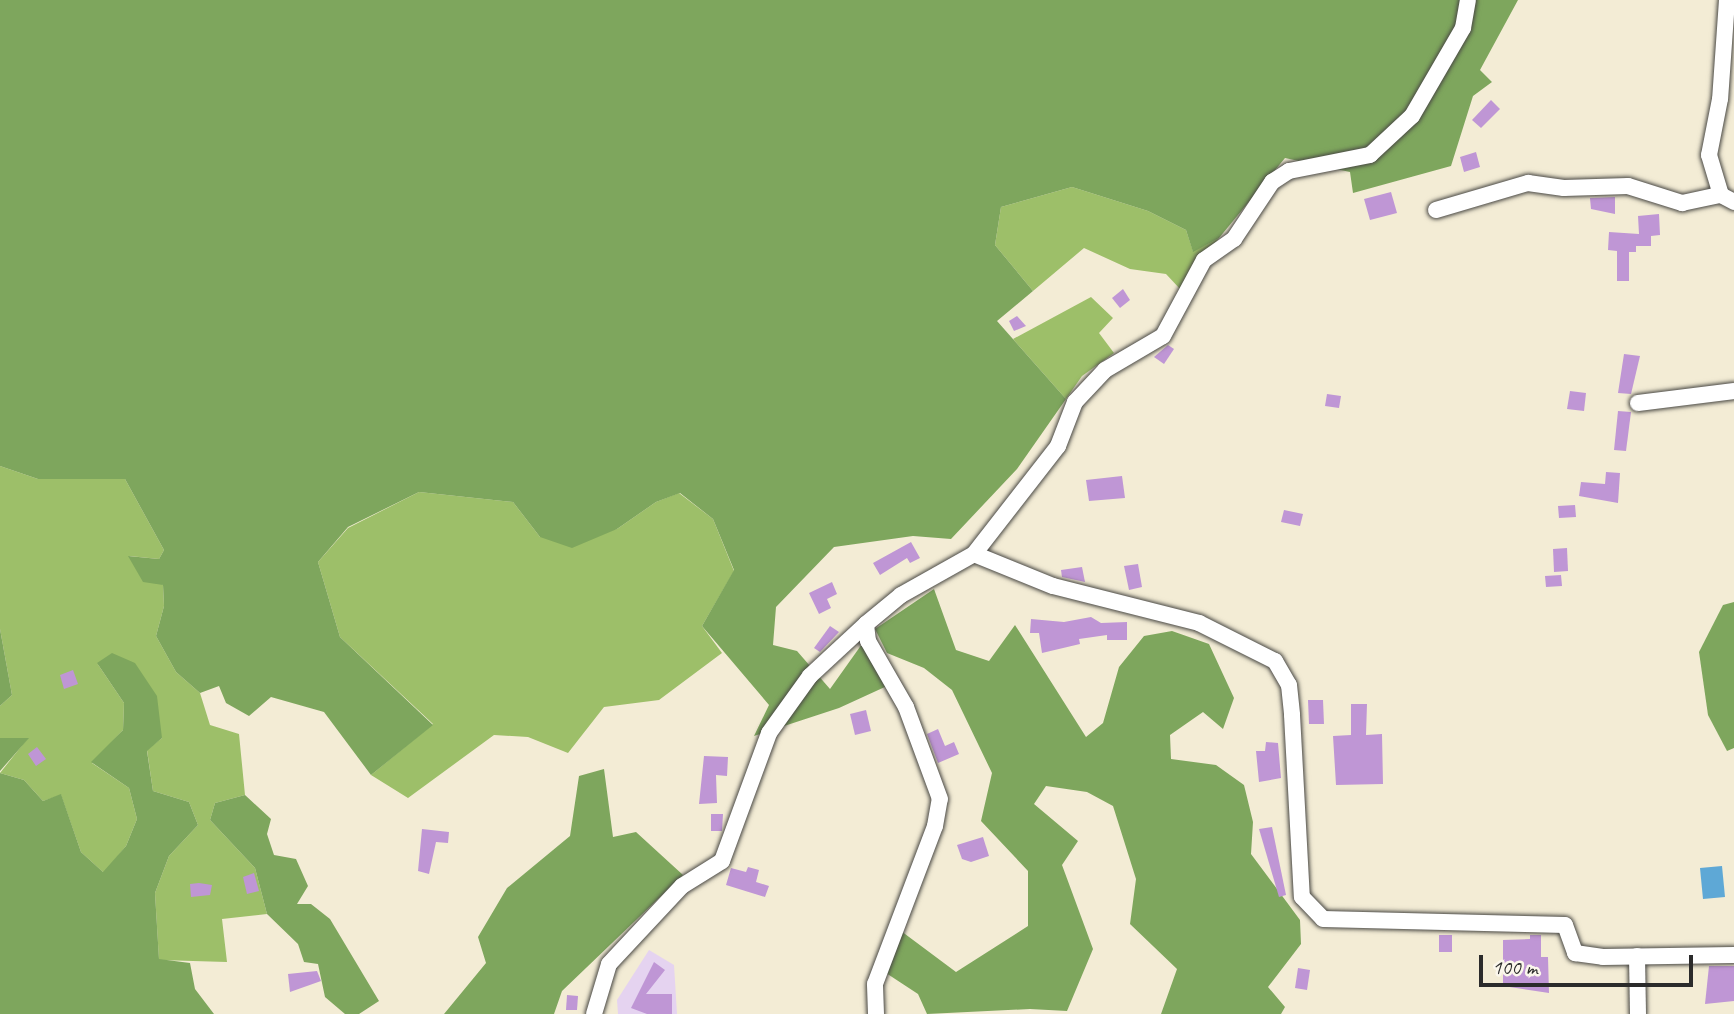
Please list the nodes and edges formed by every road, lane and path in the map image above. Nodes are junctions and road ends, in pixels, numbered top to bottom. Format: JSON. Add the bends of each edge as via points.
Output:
{"nodes":[{"id":1,"x":1468,"y":0,"type":"edge"},
{"id":2,"x":1727,"y":0,"type":"edge"},
{"id":3,"x":1727,"y":198,"type":"edge"},
{"id":4,"x":1436,"y":210,"type":"dead end"},
{"id":5,"x":1734,"y":391,"type":"edge"},
{"id":6,"x":1638,"y":403,"type":"dead end"},
{"id":7,"x":974,"y":554,"type":"junction"},
{"id":8,"x":866,"y":624,"type":"junction"},
{"id":9,"x":1734,"y":955,"type":"edge"},
{"id":10,"x":1637,"y":956,"type":"junction"},
{"id":11,"x":594,"y":1014,"type":"edge"},
{"id":12,"x":876,"y":1014,"type":"edge"},
{"id":13,"x":1638,"y":1014,"type":"edge"}],
"edges":[{"from":1,"to":7,"type":"street","via":[[1463,29],[1412,116],[1370,155],[1289,171],[1272,182],[1234,239],[1204,260],[1163,336],[1105,370],[1081,395],[1066,418],[1058,446]]},
{"from":2,"to":3,"type":"street","via":[[1720,99],[1709,155]]},
{"from":3,"to":4,"type":"street","via":[[1682,203],[1628,186],[1564,188],[1528,183]]},
{"from":5,"to":6,"type":"street"},
{"from":7,"to":8,"type":"street","via":[[901,595]]},
{"from":7,"to":10,"type":"street","via":[[1053,586],[1199,624],[1275,661],[1289,685],[1293,715],[1302,897],[1323,919],[1566,925],[1575,953]]},
{"from":8,"to":11,"type":"street","via":[[810,676],[769,733],[722,861],[682,886],[609,964]]},
{"from":8,"to":12,"type":"street","via":[[868,641],[906,707],[940,799],[935,826],[874,984]]},
{"from":9,"to":10,"type":"street"},
{"from":10,"to":13,"type":"street"}]}
